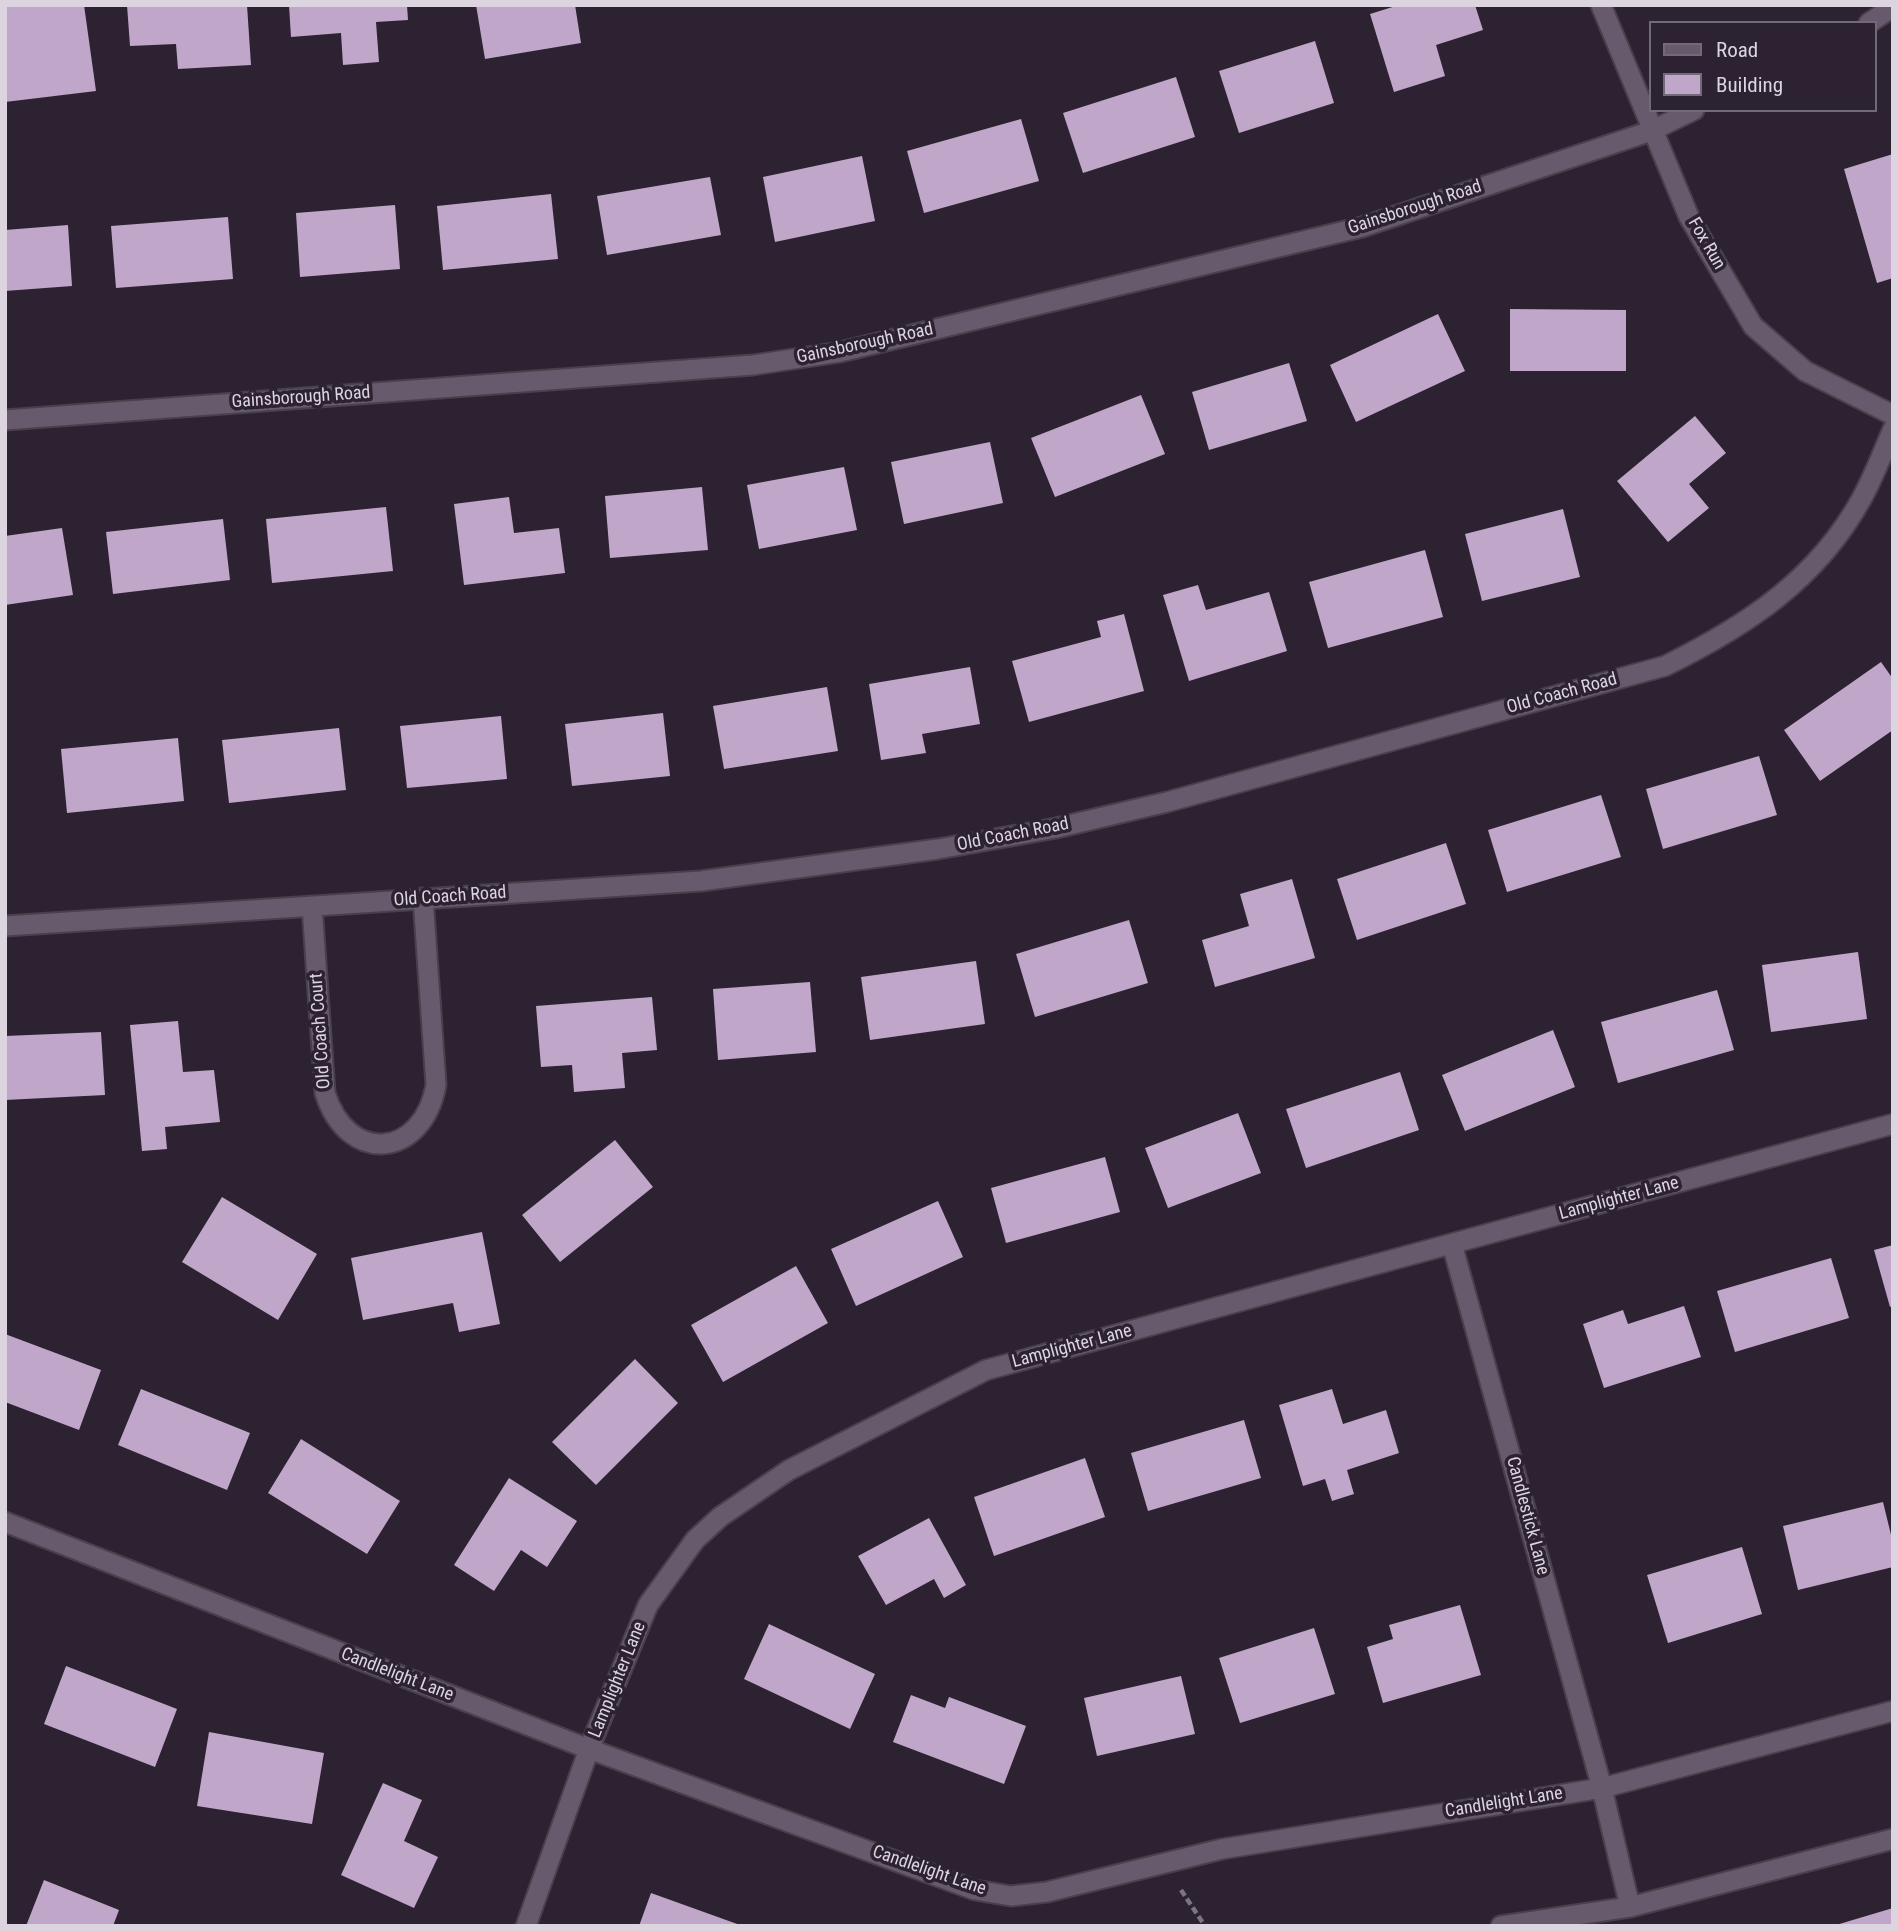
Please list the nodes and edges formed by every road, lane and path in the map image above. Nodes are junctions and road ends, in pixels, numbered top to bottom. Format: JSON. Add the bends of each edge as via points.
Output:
{"nodes":[{"id":1,"x":1601,"y":5,"type":"edge"},
{"id":2,"x":1893,"y":7,"type":"edge"},
{"id":3,"x":1872,"y":21,"type":"edge"},
{"id":4,"x":1690,"y":112,"type":"edge"},
{"id":5,"x":1651,"y":131,"type":"junction"},
{"id":6,"x":1893,"y":415,"type":"edge"},
{"id":7,"x":5,"y":420,"type":"edge"},
{"id":8,"x":1893,"y":429,"type":"edge"},
{"id":9,"x":423,"y":898,"type":"junction"},
{"id":10,"x":312,"y":906,"type":"junction"},
{"id":11,"x":5,"y":926,"type":"edge"},
{"id":12,"x":1893,"y":1124,"type":"edge"},
{"id":13,"x":1452,"y":1244,"type":"junction"},
{"id":14,"x":5,"y":1522,"type":"edge"},
{"id":15,"x":1893,"y":1711,"type":"edge"},
{"id":16,"x":589,"y":1749,"type":"junction"},
{"id":17,"x":1602,"y":1788,"type":"junction"},
{"id":18,"x":1893,"y":1839,"type":"edge"},
{"id":19,"x":1162,"y":1864,"type":"junction"},
{"id":20,"x":1630,"y":1908,"type":"junction"},
{"id":21,"x":526,"y":1926,"type":"edge"},
{"id":22,"x":1205,"y":1926,"type":"edge"},
{"id":23,"x":1501,"y":1926,"type":"edge"}],
"edges":[{"from":1,"to":5,"type":"street","name":"Fox Run"},
{"from":2,"to":3,"type":"street"},
{"from":4,"to":5,"type":"street","name":"Gainsborough Road"},
{"from":5,"to":6,"type":"street","name":"Fox Run","via":[[1689,216],[1753,327],[1805,371]]},
{"from":5,"to":7,"type":"street","name":"Gainsborough Road","via":[[1362,227],[840,352],[753,365]]},
{"from":8,"to":9,"type":"street","name":"Old Coach Road","via":[[1861,499],[1797,581],[1760,613],[1665,666],[1167,802],[1030,833],[821,868],[701,881]]},
{"from":9,"to":10,"type":"street","name":"Old Coach Road"},
{"from":9,"to":10,"type":"street","name":"Old Coach Court","via":[[436,1085],[432,1108],[420,1125],[403,1138],[381,1145],[361,1141],[342,1128],[325,1093]]},
{"from":10,"to":11,"type":"street","name":"Old Coach Road"},
{"from":12,"to":13,"type":"street","name":"Lamplighter Lane"},
{"from":13,"to":16,"type":"street","name":"Lamplighter Lane","via":[[986,1370],[789,1470],[720,1517],[695,1540],[669,1575],[648,1605]]},
{"from":13,"to":17,"type":"street","name":"Candlestick Lane"},
{"from":14,"to":16,"type":"street","name":"Candlelight Lane"},
{"from":15,"to":17,"type":"street","name":"Candlelight Lane"},
{"from":16,"to":19,"type":"street","name":"Candlelight Lane","via":[[975,1890],[1011,1896],[1047,1892]]},
{"from":16,"to":21,"type":"street","name":"Lamplighter Lane"},
{"from":17,"to":19,"type":"street","name":"Candlelight Lane","via":[[1222,1849]]},
{"from":17,"to":20,"type":"street","name":"Candlestick Lane"},
{"from":18,"to":20,"type":"street"},
{"from":19,"to":22,"type":"path"},
{"from":20,"to":23,"type":"street"}]}
